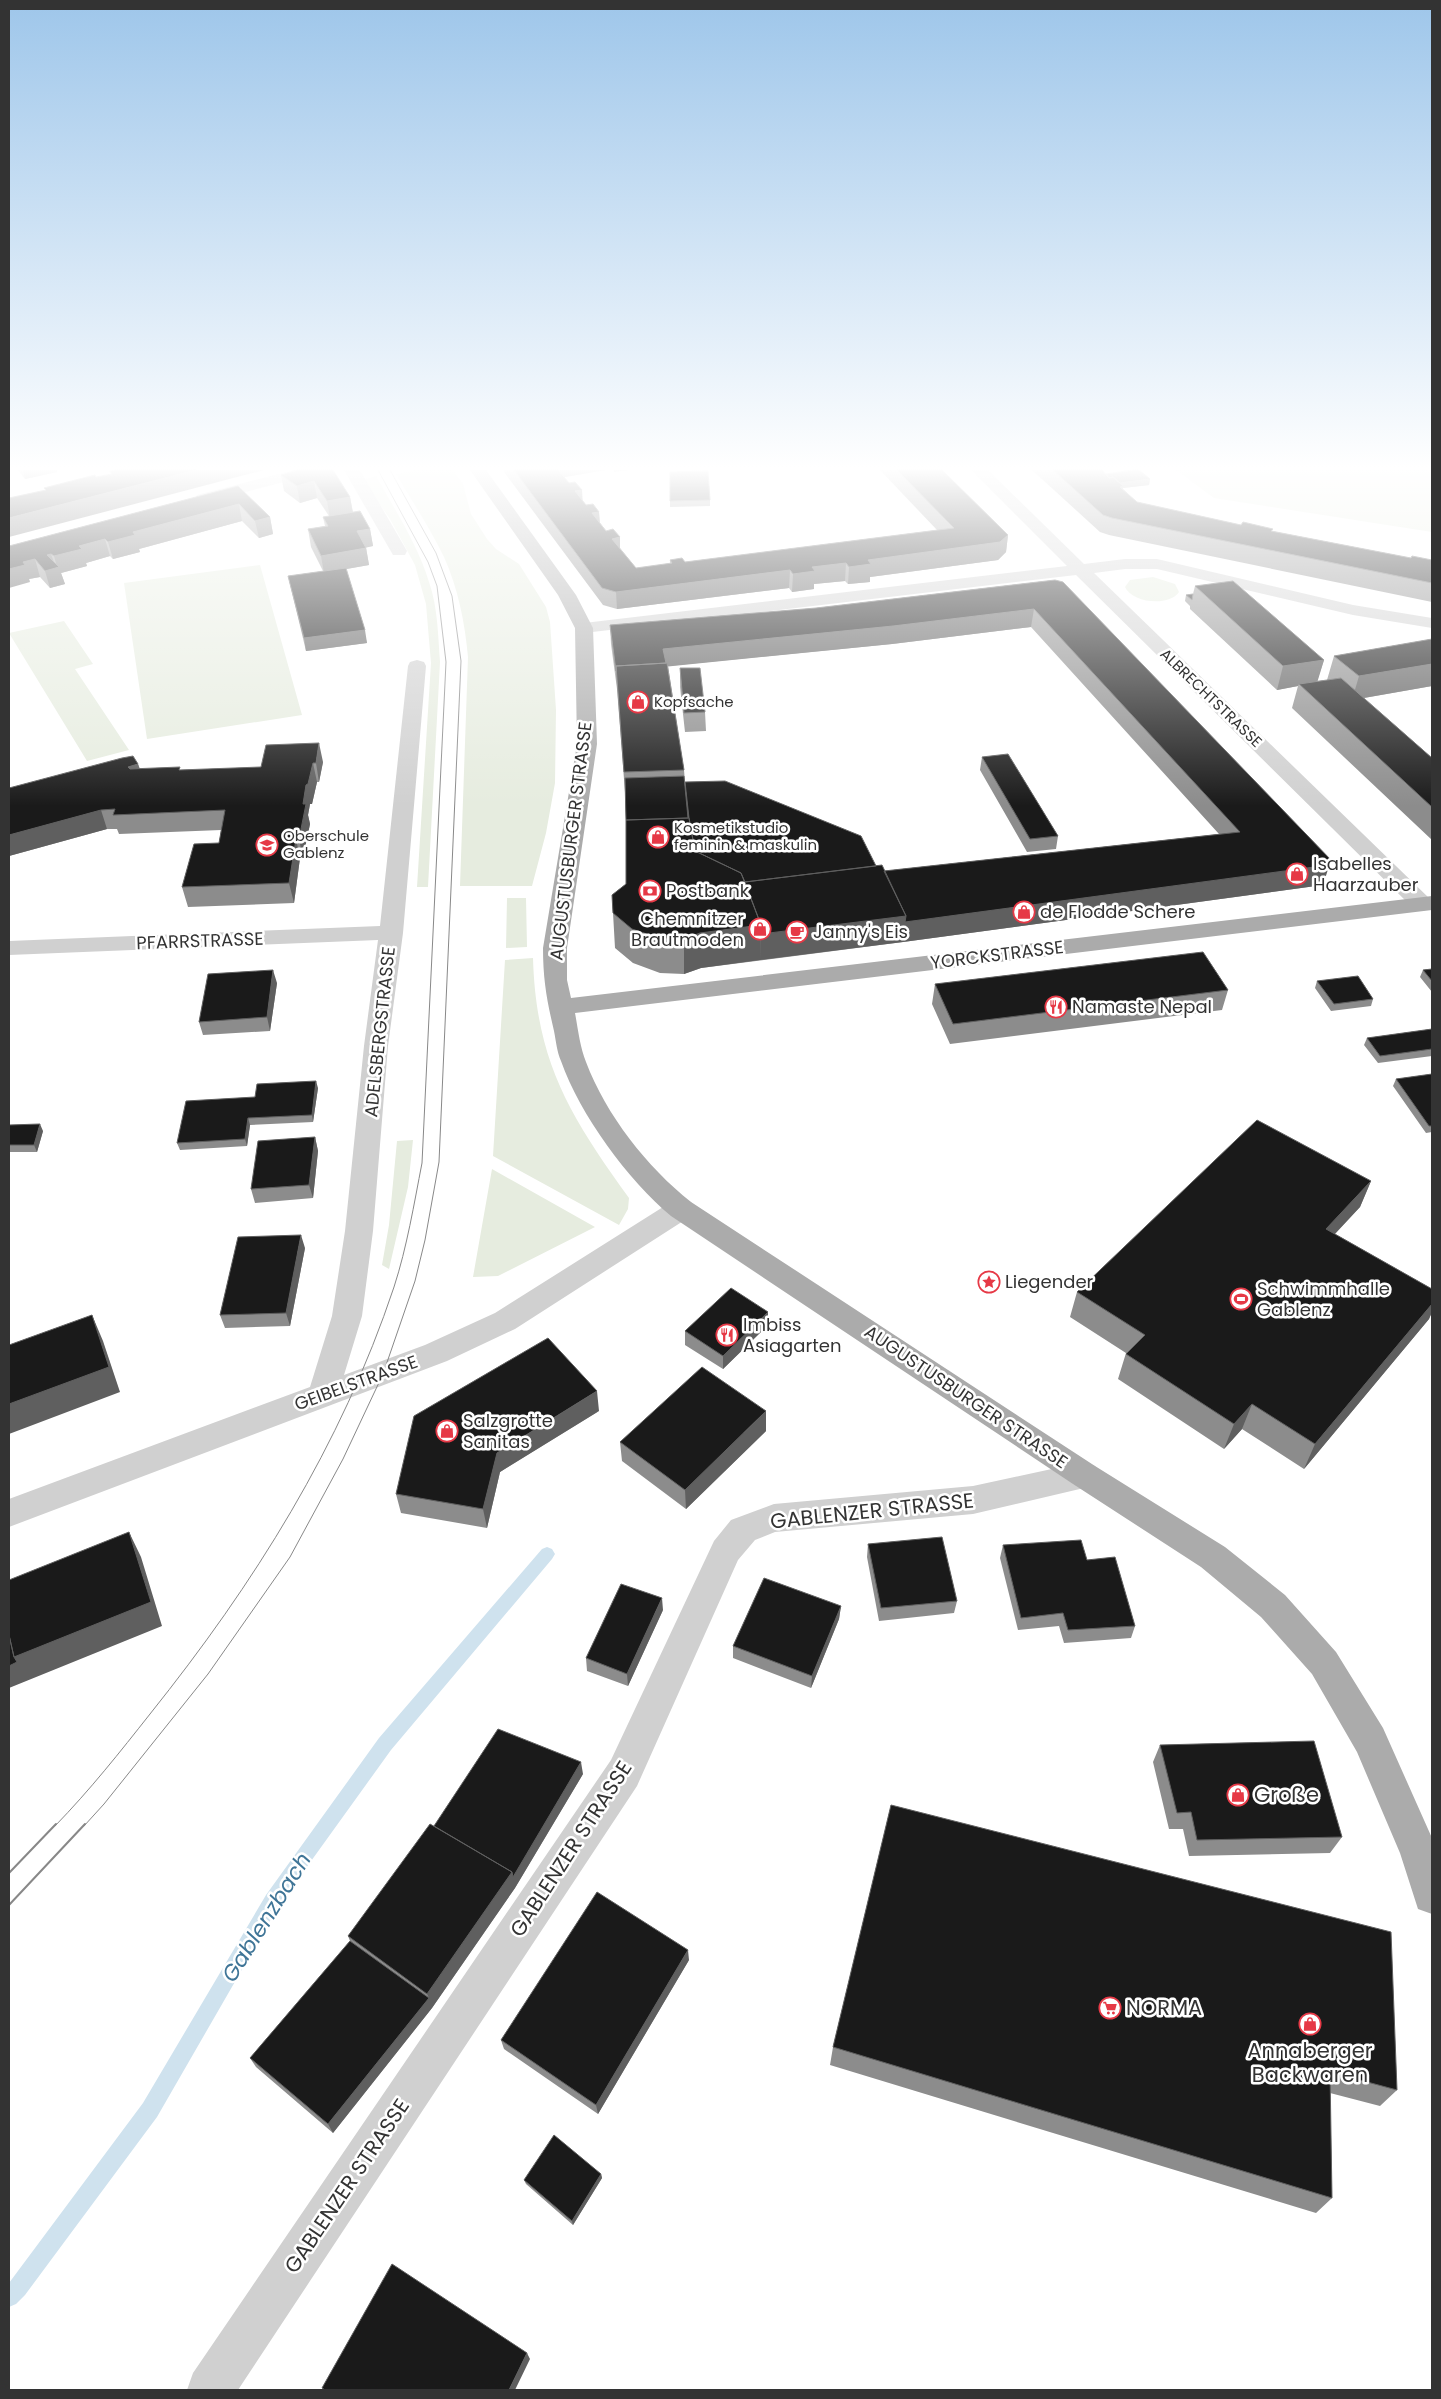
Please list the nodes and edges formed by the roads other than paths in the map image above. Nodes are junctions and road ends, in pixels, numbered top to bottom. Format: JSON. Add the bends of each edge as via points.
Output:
{"nodes":[{"id":1,"x":558,"y":582,"type":"edge"},
{"id":2,"x":972,"y":582,"type":"edge"},
{"id":3,"x":1094,"y":582,"type":"edge"},
{"id":4,"x":1233,"y":582,"type":"edge"},
{"id":5,"x":1432,"y":623,"type":"edge"},
{"id":6,"x":584,"y":628,"type":"junction"},
{"id":7,"x":417,"y":666,"type":"dead end"},
{"id":8,"x":1427,"y":903,"type":"edge"},
{"id":9,"x":390,"y":933,"type":"junction"},
{"id":10,"x":9,"y":948,"type":"edge"},
{"id":11,"x":561,"y":1007,"type":"junction"},
{"id":12,"x":681,"y":1209,"type":"junction"},
{"id":13,"x":323,"y":1395,"type":"junction"},
{"id":14,"x":1084,"y":1475,"type":"junction"},
{"id":15,"x":9,"y":1513,"type":"edge"},
{"id":16,"x":1432,"y":1895,"type":"edge"},
{"id":17,"x":210,"y":2390,"type":"edge"}],
"edges":[{"from":1,"to":6,"type":"main road","name":"AUGUSTUSBURGER STRASSE"},
{"from":2,"to":6,"type":"street"},
{"from":3,"to":8,"type":"street","name":"ALBRECHTSTRASSE"},
{"from":4,"to":5,"type":"street","via":[[1353,610]]},
{"from":6,"to":11,"type":"main road","name":"AUGUSTUSBURGER STRASSE","via":[[587,744],[555,948]]},
{"from":7,"to":9,"type":"street","name":"ADELSBERGSTRASSE"},
{"from":8,"to":11,"type":"main road","name":"YORCKSTRASSE"},
{"from":9,"to":10,"type":"street","name":"PFARRSTRASSE"},
{"from":9,"to":13,"type":"street","name":"ADELSBERGSTRASSE","via":[[376,1046],[360,1231],[347,1316]]},
{"from":11,"to":12,"type":"main road","name":"AUGUSTUSBURGER STRASSE","via":[[573,1061],[596,1108],[633,1161]]},
{"from":12,"to":13,"type":"street","name":"GEIBELSTRASSE","via":[[505,1321],[436,1353]]},
{"from":12,"to":14,"type":"main road","name":"AUGUSTUSBURGER STRASSE"},
{"from":13,"to":15,"type":"street","name":"GEIBELSTRASSE"},
{"from":14,"to":16,"type":"main road","name":"AUGUSTUSBURGER STRASSE","via":[[1214,1557],[1273,1606],[1324,1663],[1370,1740],[1420,1852]]},
{"from":14,"to":17,"type":"street","name":"GABLENZER STRASSE","via":[[972,1500],[774,1518],[742,1530],[726,1551],[624,1773]]}]}
